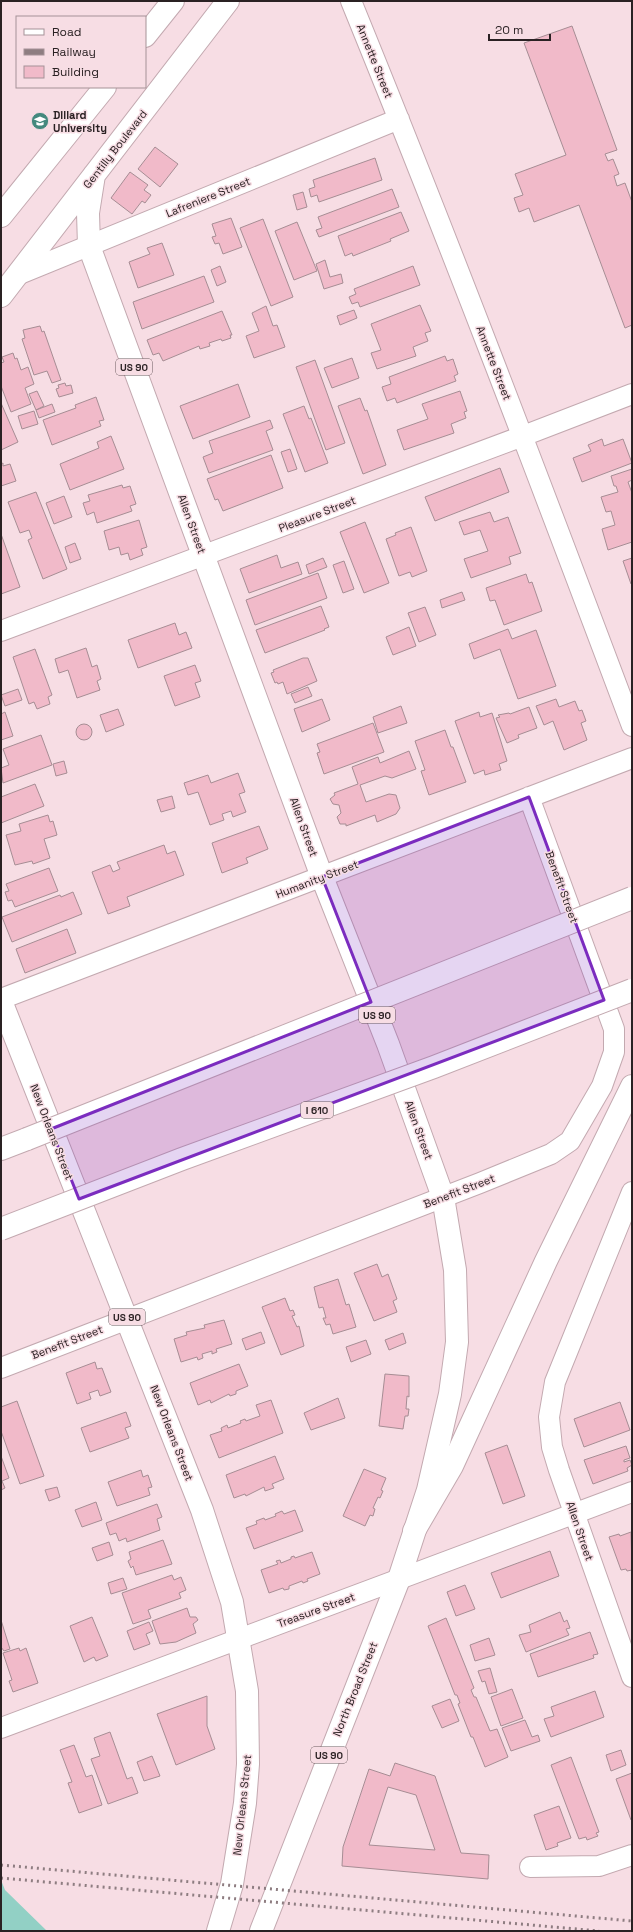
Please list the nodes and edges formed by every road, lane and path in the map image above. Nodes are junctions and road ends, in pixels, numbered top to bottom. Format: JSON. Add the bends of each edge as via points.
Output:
{"nodes":[{"id":1,"x":173,"y":1,"type":"edge"},
{"id":2,"x":228,"y":1,"type":"edge"},
{"id":3,"x":350,"y":1,"type":"edge"},
{"id":4,"x":146,"y":35,"type":"edge"},
{"id":5,"x":104,"y":88,"type":"edge"},
{"id":6,"x":399,"y":119,"type":"junction"},
{"id":7,"x":94,"y":174,"type":"junction"},
{"id":8,"x":1,"y":216,"type":"edge"},
{"id":9,"x":89,"y":246,"type":"junction"},
{"id":10,"x":17,"y":275,"type":"junction"},
{"id":11,"x":1,"y":296,"type":"edge"},
{"id":12,"x":632,"y":394,"type":"edge"},
{"id":13,"x":523,"y":436,"type":"junction"},
{"id":14,"x":204,"y":556,"type":"junction"},
{"id":15,"x":1,"y":631,"type":"edge"},
{"id":16,"x":632,"y":726,"type":"edge"},
{"id":17,"x":632,"y":758,"type":"edge"},
{"id":18,"x":529,"y":797,"type":"junction"},
{"id":19,"x":322,"y":877,"type":"junction"},
{"id":20,"x":632,"y":898,"type":"edge"},
{"id":21,"x":632,"y":990,"type":"edge"},
{"id":22,"x":1,"y":1000,"type":"edge"},
{"id":23,"x":632,"y":1086,"type":"edge"},
{"id":24,"x":1,"y":1138,"type":"edge"},
{"id":25,"x":27,"y":1139,"type":"junction"},
{"id":26,"x":1,"y":1149,"type":"edge"},
{"id":27,"x":632,"y":1192,"type":"edge"},
{"id":28,"x":443,"y":1197,"type":"junction"},
{"id":29,"x":1,"y":1229,"type":"edge"},
{"id":30,"x":128,"y":1318,"type":"junction"},
{"id":31,"x":1,"y":1368,"type":"edge"},
{"id":32,"x":428,"y":1490,"type":"joint"},
{"id":33,"x":632,"y":1492,"type":"edge"},
{"id":34,"x":574,"y":1514,"type":"junction"},
{"id":35,"x":414,"y":1532,"type":"junction"},
{"id":36,"x":399,"y":1579,"type":"junction"},
{"id":37,"x":239,"y":1638,"type":"junction"},
{"id":38,"x":632,"y":1677,"type":"edge"},
{"id":39,"x":1,"y":1728,"type":"edge"},
{"id":40,"x":632,"y":1855,"type":"edge"},
{"id":41,"x":530,"y":1867,"type":"dead end"},
{"id":42,"x":218,"y":1931,"type":"edge"},
{"id":43,"x":261,"y":1931,"type":"edge"}],
"edges":[{"from":1,"to":4,"type":"main road"},
{"from":2,"to":7,"type":"main road","name":"Gentilly Boulevard","number":"US 90"},
{"from":3,"to":6,"type":"street","name":"Annette Street"},
{"from":5,"to":8,"type":"main road"},
{"from":6,"to":9,"type":"street","name":"Lafreniere Street"},
{"from":6,"to":13,"type":"street","name":"Annette Street"},
{"from":7,"to":9,"type":"main road","name":"Allen Street","number":"US 90","via":[[88,213]]},
{"from":7,"to":10,"type":"main road","name":"Gentilly Boulevard"},
{"from":9,"to":10,"type":"street","name":"Lafreniere Street"},
{"from":9,"to":14,"type":"main road","name":"Allen Street","number":"US 90"},
{"from":10,"to":11,"type":"main road","name":"Gentilly Boulevard"},
{"from":12,"to":13,"type":"street","name":"Pleasure Street"},
{"from":13,"to":14,"type":"street","name":"Pleasure Street"},
{"from":13,"to":16,"type":"street","name":"Annette Street"},
{"from":14,"to":15,"type":"street","name":"Pleasure Street"},
{"from":14,"to":19,"type":"main road","name":"Allen Street","number":"US 90"},
{"from":17,"to":18,"type":"street","name":"Humanity Street"},
{"from":18,"to":19,"type":"street","name":"Humanity Street"},
{"from":18,"to":28,"type":"street","name":"Benefit Street","via":[[614,1029],[614,1052],[602,1086],[570,1141],[551,1154]]},
{"from":19,"to":22,"type":"street","name":"Humanity Street"},
{"from":19,"to":28,"type":"main road","name":"Allen Street","number":"US 90","via":[[388,1044]]},
{"from":20,"to":25,"type":"main road","bridge":true},
{"from":21,"to":29,"type":"main road","number":"I 610","bridge":true},
{"from":22,"to":30,"type":"main road","name":"New Orleans Street","number":"US 90"},
{"from":23,"to":35,"type":"main road","via":[[546,1261],[452,1466]]},
{"from":24,"to":25,"type":"main road"},
{"from":25,"to":26,"type":"main road"},
{"from":27,"to":34,"type":"street","name":"Allen Street","via":[[555,1382],[549,1417],[552,1447]]},
{"from":28,"to":30,"type":"street","name":"Benefit Street"},
{"from":28,"to":32,"type":"main road","name":"Allen Street","number":"US 90","via":[[455,1270],[457,1342],[450,1394]]},
{"from":30,"to":31,"type":"street","name":"Benefit Street"},
{"from":30,"to":37,"type":"main road","name":"New Orleans Street","number":"US 90","via":[[217,1553],[232,1602]]},
{"from":32,"to":35,"type":"main road","name":"North Broad Street","number":"US 90"},
{"from":33,"to":34,"type":"street","name":"Treasure Street"},
{"from":34,"to":36,"type":"street","name":"Treasure Street"},
{"from":34,"to":38,"type":"street","name":"Allen Street"},
{"from":35,"to":36,"type":"main road","name":"North Broad Street","number":"US 90"},
{"from":36,"to":37,"type":"street","name":"Treasure Street"},
{"from":36,"to":43,"type":"main road","name":"North Broad Street","number":"US 90"},
{"from":37,"to":39,"type":"street","name":"Treasure Street"},
{"from":37,"to":42,"type":"main road","name":"New Orleans Street","number":"US 90","via":[[246,1691],[248,1764],[245,1803],[232,1884]]},
{"from":40,"to":41,"type":"street","via":[[598,1866]]}]}
